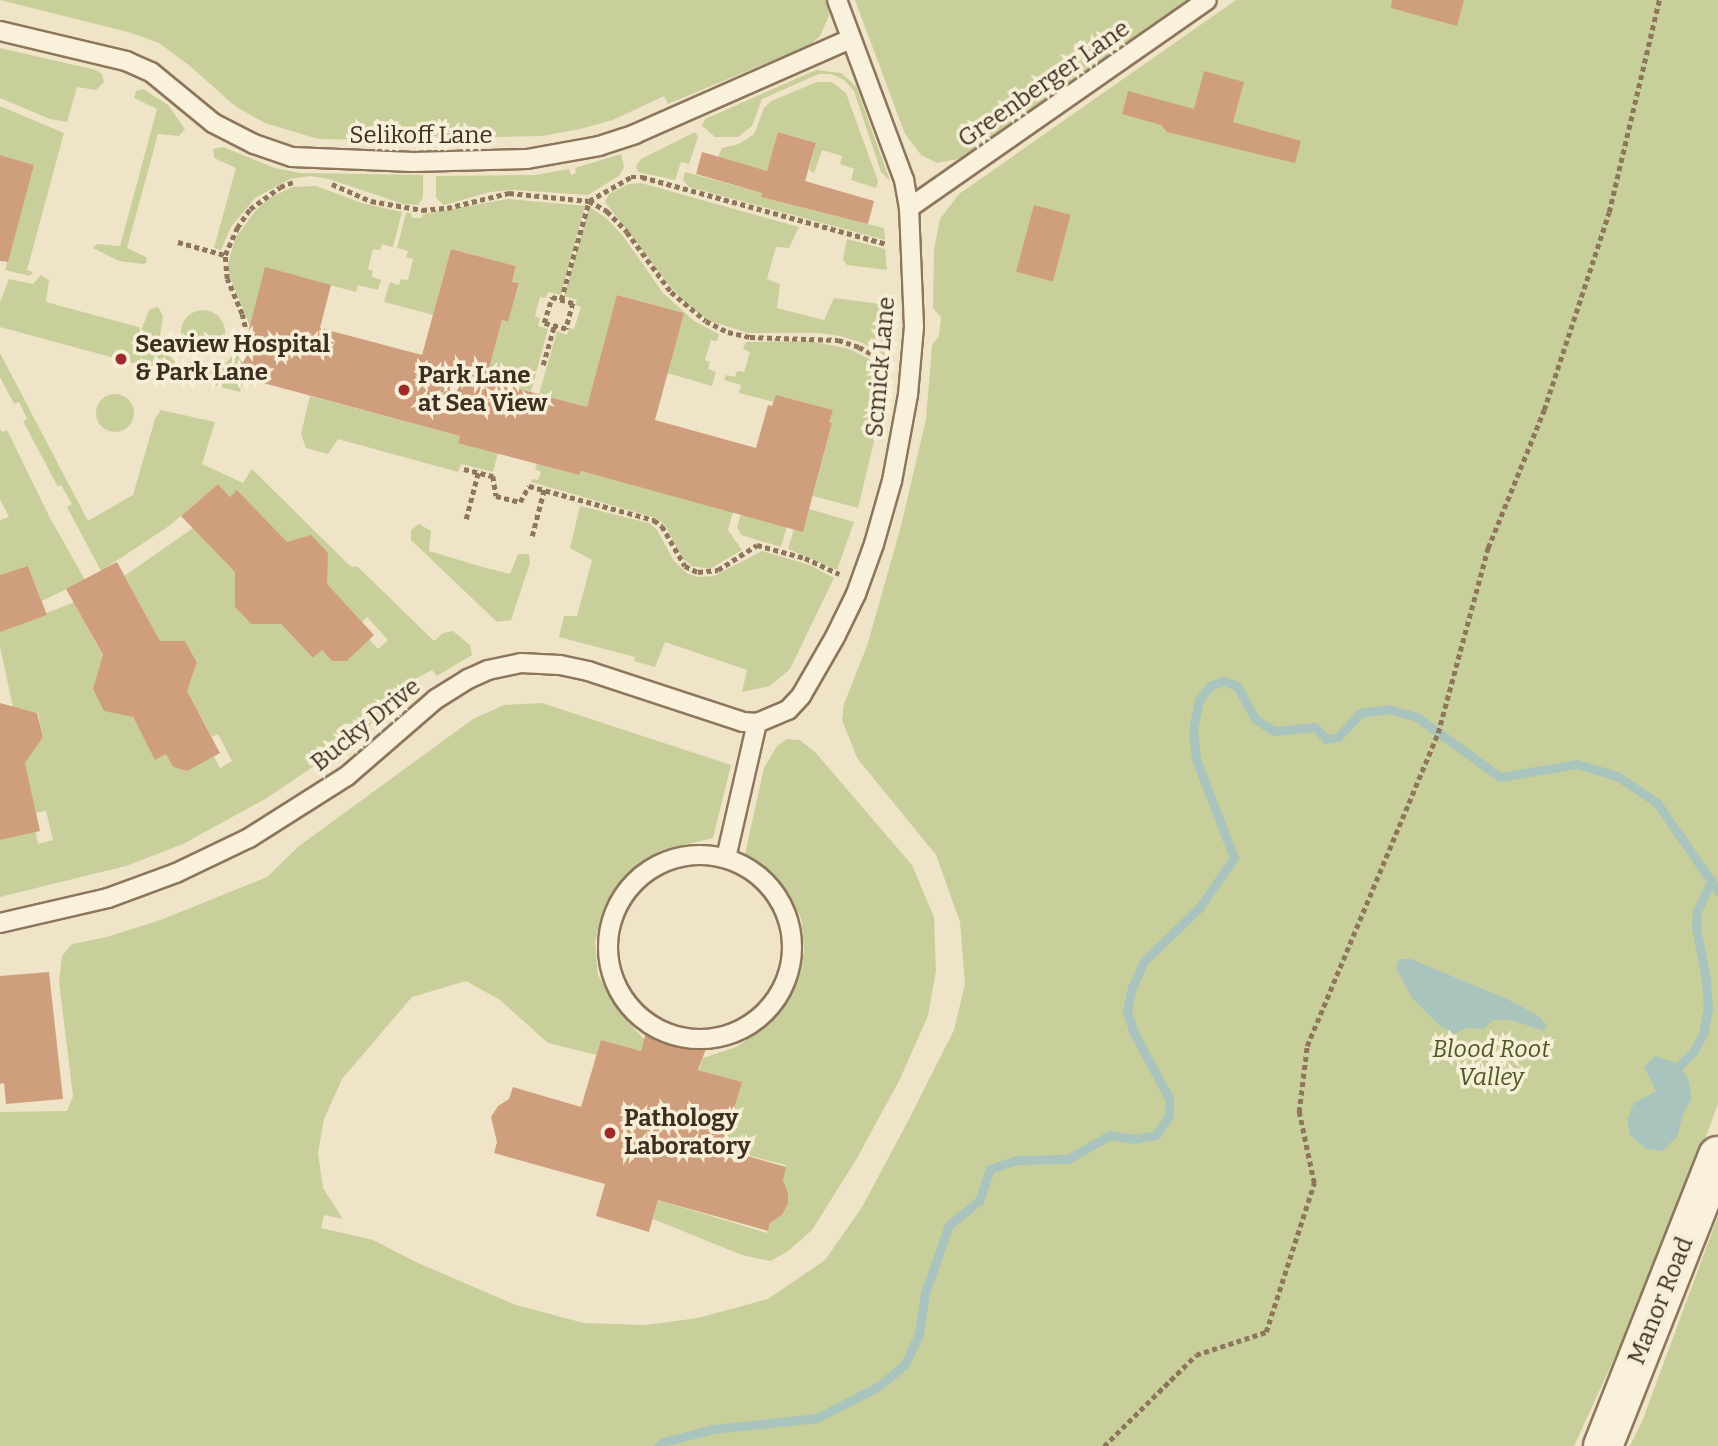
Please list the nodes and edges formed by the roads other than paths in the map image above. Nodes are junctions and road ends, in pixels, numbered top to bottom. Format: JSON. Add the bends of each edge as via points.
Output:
{"nodes":[{"id":1,"x":836,"y":0,"type":"edge"},
{"id":2,"x":1207,"y":0,"type":"edge"},
{"id":3,"x":0,"y":31,"type":"edge"},
{"id":4,"x":850,"y":39,"type":"junction"},
{"id":5,"x":909,"y":208,"type":"junction"},
{"id":6,"x":765,"y":720,"type":"junction"},
{"id":7,"x":726,"y":858,"type":"junction"},
{"id":8,"x":0,"y":923,"type":"edge"},
{"id":9,"x":1718,"y":1156,"type":"edge"},
{"id":10,"x":1604,"y":1446,"type":"edge"}],
"edges":[{"from":1,"to":4,"type":"lane","name":"Scmick Lane"},
{"from":2,"to":5,"type":"lane","name":"Greenberger Lane"},
{"from":3,"to":4,"type":"lane","name":"Selikoff Lane","via":[[126,61],[151,72],[213,123],[292,157],[413,162],[527,159],[598,146]]},
{"from":4,"to":5,"type":"lane","name":"Scmick Lane","via":[[904,180]]},
{"from":5,"to":6,"type":"lane","name":"Scmick Lane","via":[[914,327],[908,395],[892,481],[856,594],[835,637],[801,696],[788,710]]},
{"from":6,"to":7,"type":"lane"},
{"from":6,"to":8,"type":"lane","name":"Bucky Drive","via":[[730,720],[560,665],[521,663],[488,670],[436,699],[347,776],[249,838],[176,873],[107,898]]},
{"from":7,"to":7,"type":"lane","via":[[761,877],[780,900],[791,928],[790,968],[773,1004],[740,1030],[720,1037],[679,1036],[642,1018],[616,985],[609,965],[610,923],[624,895],[645,872],[684,856]]},
{"from":9,"to":10,"type":"street","name":"Manor Road"}]}
